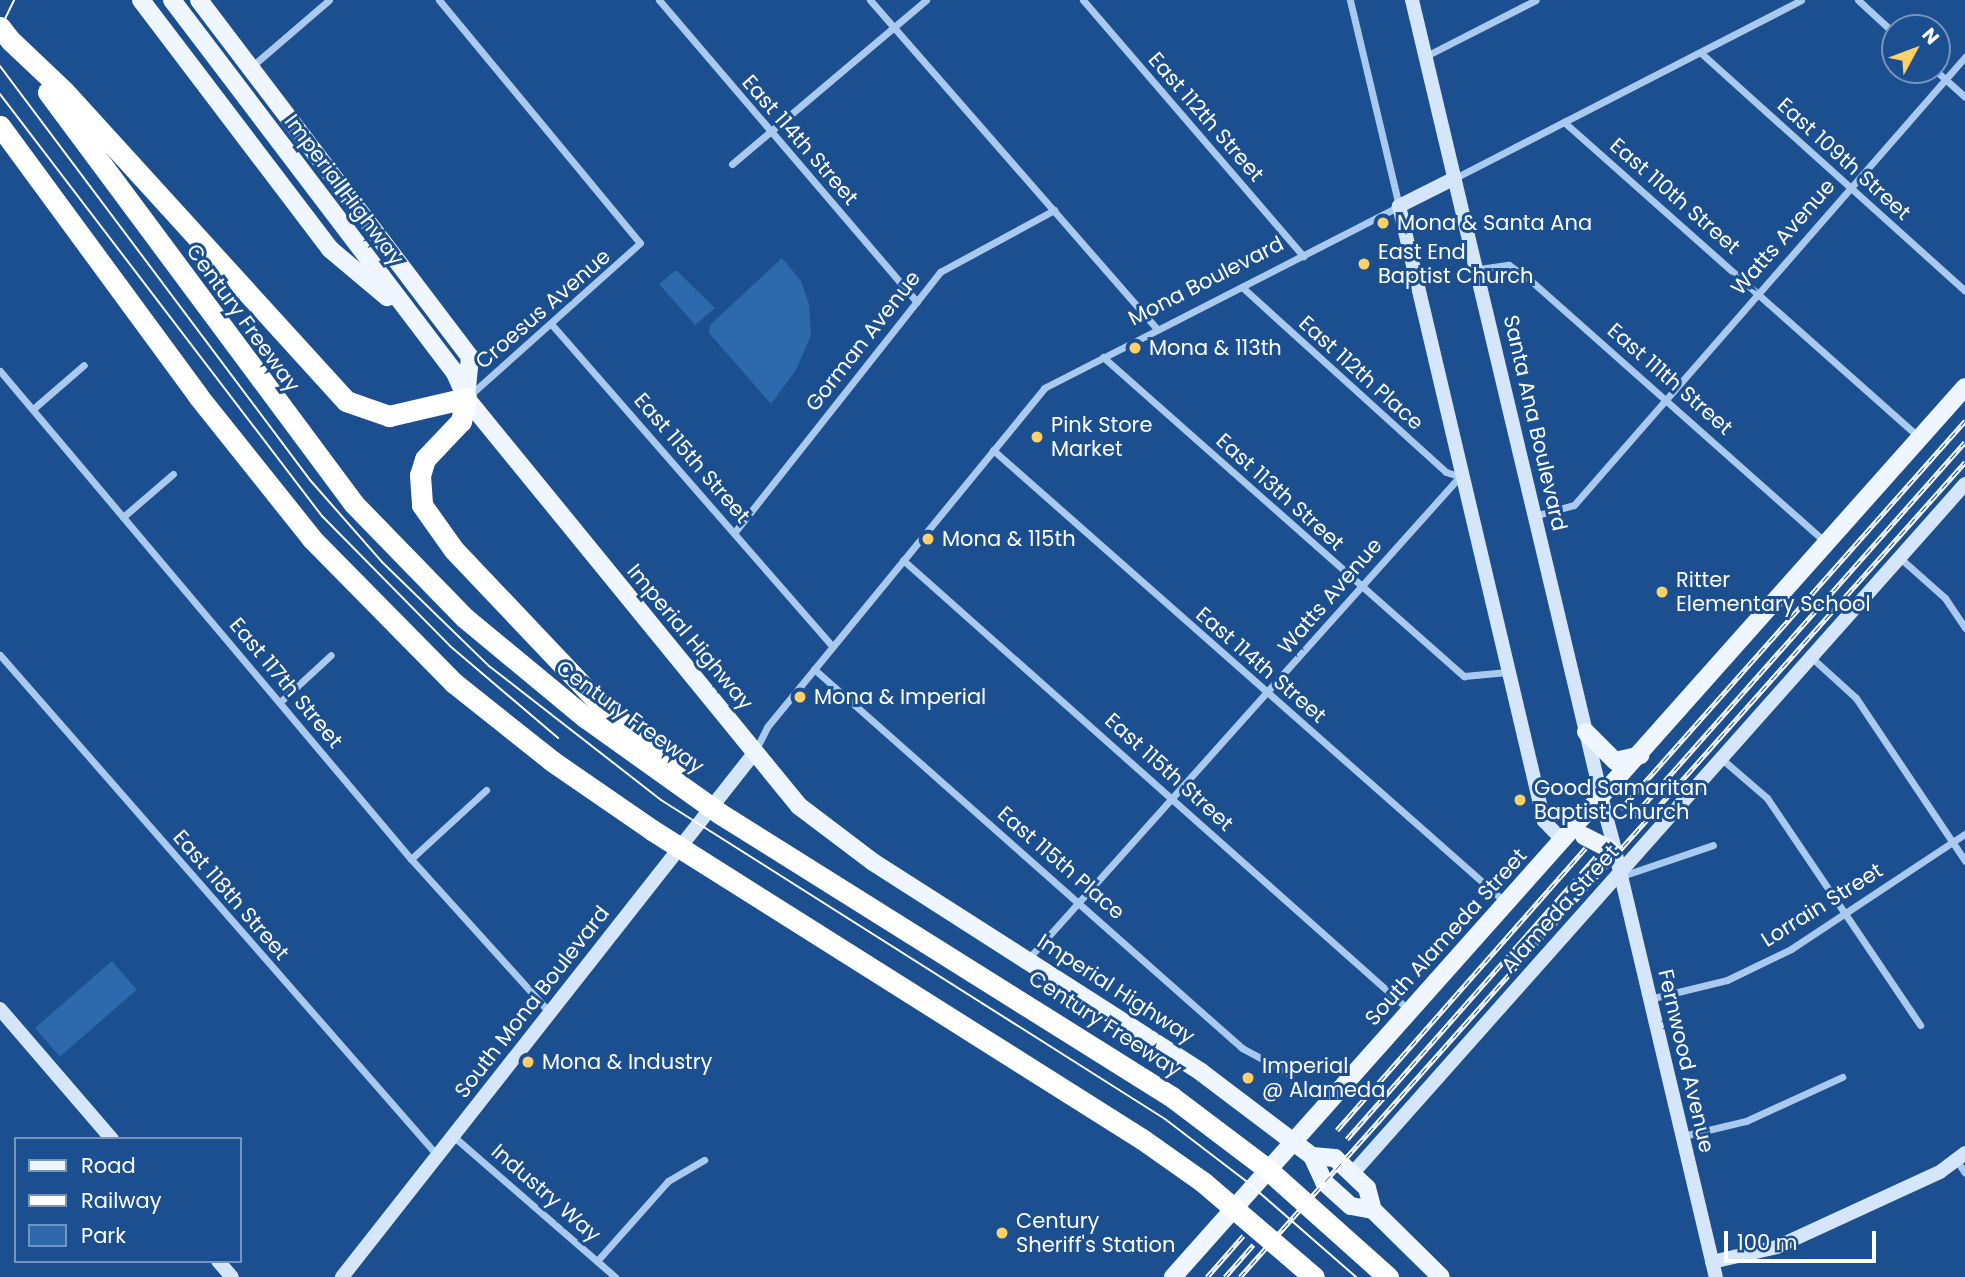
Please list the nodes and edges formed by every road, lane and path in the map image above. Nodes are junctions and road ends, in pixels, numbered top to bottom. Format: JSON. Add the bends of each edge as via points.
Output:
{"nodes":[{"id":1,"x":141,"y":0,"type":"edge"},
{"id":2,"x":172,"y":0,"type":"edge"},
{"id":3,"x":199,"y":0,"type":"edge"},
{"id":4,"x":329,"y":0,"type":"edge"},
{"id":5,"x":439,"y":0,"type":"edge"},
{"id":6,"x":659,"y":0,"type":"edge"},
{"id":7,"x":870,"y":0,"type":"edge"},
{"id":8,"x":926,"y":0,"type":"edge"},
{"id":9,"x":1083,"y":0,"type":"edge"},
{"id":10,"x":1350,"y":0,"type":"edge"},
{"id":11,"x":1412,"y":0,"type":"edge"},
{"id":12,"x":1536,"y":0,"type":"edge"},
{"id":13,"x":1801,"y":0,"type":"edge"},
{"id":14,"x":1858,"y":0,"type":"edge"},
{"id":15,"x":1881,"y":21,"type":"edge"},
{"id":16,"x":894,"y":28,"type":"junction"},
{"id":17,"x":5,"y":33,"type":"edge"},
{"id":18,"x":1701,"y":53,"type":"junction"},
{"id":19,"x":1426,"y":55,"type":"junction"},
{"id":20,"x":1965,"y":57,"type":"edge"},
{"id":21,"x":250,"y":68,"type":"junction"},
{"id":22,"x":1951,"y":72,"type":"edge"},
{"id":23,"x":43,"y":78,"type":"junction"},
{"id":24,"x":1941,"y":84,"type":"edge"},
{"id":25,"x":1951,"y":84,"type":"edge"},
{"id":26,"x":1965,"y":97,"type":"edge"},
{"id":27,"x":1564,"y":122,"type":"junction"},
{"id":28,"x":4,"y":133,"type":"edge"},
{"id":29,"x":770,"y":133,"type":"junction"},
{"id":30,"x":732,"y":164,"type":"dead end"},
{"id":31,"x":1455,"y":178,"type":"junction"},
{"id":32,"x":1850,"y":188,"type":"junction"},
{"id":33,"x":1399,"y":206,"type":"junction"},
{"id":34,"x":1054,"y":210,"type":"junction"},
{"id":35,"x":1303,"y":256,"type":"junction"},
{"id":36,"x":1479,"y":269,"type":"junction"},
{"id":37,"x":1242,"y":287,"type":"junction"},
{"id":38,"x":1965,"y":291,"type":"edge"},
{"id":39,"x":1759,"y":292,"type":"junction"},
{"id":40,"x":917,"y":302,"type":"junction"},
{"id":41,"x":412,"y":317,"type":"junction"},
{"id":42,"x":553,"y":326,"type":"junction"},
{"id":43,"x":1157,"y":329,"type":"junction"},
{"id":44,"x":1103,"y":357,"type":"junction"},
{"id":45,"x":84,"y":365,"type":"dead end"},
{"id":46,"x":0,"y":371,"type":"edge"},
{"id":47,"x":1965,"y":387,"type":"edge"},
{"id":48,"x":466,"y":398,"type":"junction"},
{"id":49,"x":1665,"y":398,"type":"junction"},
{"id":50,"x":33,"y":408,"type":"junction"},
{"id":51,"x":1919,"y":437,"type":"junction"},
{"id":52,"x":993,"y":450,"type":"junction"},
{"id":53,"x":173,"y":474,"type":"dead end"},
{"id":54,"x":1461,"y":475,"type":"junction"},
{"id":55,"x":1965,"y":484,"type":"edge"},
{"id":56,"x":1534,"y":516,"type":"junction"},
{"id":57,"x":123,"y":517,"type":"junction"},
{"id":58,"x":734,"y":533,"type":"junction"},
{"id":59,"x":1827,"y":543,"type":"junction"},
{"id":60,"x":1900,"y":558,"type":"junction"},
{"id":61,"x":903,"y":560,"type":"junction"},
{"id":62,"x":1360,"y":588,"type":"junction"},
{"id":63,"x":1965,"y":628,"type":"edge"},
{"id":64,"x":832,"y":646,"type":"junction"},
{"id":65,"x":0,"y":655,"type":"edge"},
{"id":66,"x":331,"y":656,"type":"dead end"},
{"id":67,"x":1812,"y":658,"type":"junction"},
{"id":68,"x":814,"y":669,"type":"junction"},
{"id":69,"x":1508,"y":672,"type":"junction"},
{"id":70,"x":1267,"y":694,"type":"junction"},
{"id":71,"x":280,"y":702,"type":"junction"},
{"id":72,"x":592,"y":710,"type":"junction"},
{"id":73,"x":1586,"y":732,"type":"junction"},
{"id":74,"x":755,"y":752,"type":"junction"},
{"id":75,"x":1640,"y":755,"type":"junction"},
{"id":76,"x":1723,"y":760,"type":"junction"},
{"id":77,"x":486,"y":790,"type":"dead end"},
{"id":78,"x":1173,"y":797,"type":"junction"},
{"id":79,"x":1602,"y":798,"type":"junction"},
{"id":80,"x":1965,"y":834,"type":"edge"},
{"id":81,"x":1563,"y":841,"type":"junction"},
{"id":82,"x":1953,"y":842,"type":"junction"},
{"id":83,"x":1713,"y":845,"type":"dead end"},
{"id":84,"x":1613,"y":849,"type":"junction"},
{"id":85,"x":411,"y":859,"type":"junction"},
{"id":86,"x":1965,"y":861,"type":"edge"},
{"id":87,"x":1621,"y":876,"type":"junction"},
{"id":88,"x":1079,"y":902,"type":"junction"},
{"id":89,"x":1508,"y":904,"type":"junction"},
{"id":90,"x":1845,"y":914,"type":"junction"},
{"id":91,"x":1028,"y":959,"type":"junction"},
{"id":92,"x":1649,"y":999,"type":"junction"},
{"id":93,"x":0,"y":1009,"type":"edge"},
{"id":94,"x":1411,"y":1012,"type":"junction"},
{"id":95,"x":550,"y":1013,"type":"junction"},
{"id":96,"x":1920,"y":1025,"type":"dead end"},
{"id":97,"x":1290,"y":1074,"type":"dead end"},
{"id":98,"x":1842,"y":1077,"type":"dead end"},
{"id":99,"x":453,"y":1136,"type":"junction"},
{"id":100,"x":1682,"y":1136,"type":"junction"},
{"id":101,"x":110,"y":1137,"type":"edge"},
{"id":102,"x":1294,"y":1140,"type":"junction"},
{"id":103,"x":438,"y":1156,"type":"junction"},
{"id":104,"x":1312,"y":1156,"type":"junction"},
{"id":105,"x":704,"y":1160,"type":"dead end"},
{"id":106,"x":1962,"y":1163,"type":"edge"},
{"id":107,"x":1352,"y":1174,"type":"junction"},
{"id":108,"x":1373,"y":1210,"type":"junction"},
{"id":109,"x":597,"y":1261,"type":"junction"},
{"id":110,"x":1712,"y":1262,"type":"junction"},
{"id":111,"x":220,"y":1263,"type":"edge"},
{"id":112,"x":232,"y":1277,"type":"edge"},
{"id":113,"x":342,"y":1277,"type":"edge"},
{"id":114,"x":615,"y":1277,"type":"edge"},
{"id":115,"x":1173,"y":1277,"type":"edge"},
{"id":116,"x":1314,"y":1277,"type":"edge"},
{"id":117,"x":1388,"y":1277,"type":"edge"},
{"id":118,"x":1441,"y":1277,"type":"edge"},
{"id":119,"x":1716,"y":1277,"type":"edge"}],
"edges":[{"from":1,"to":41,"type":"main road","via":[[330,249]]},
{"from":2,"to":41,"type":"main road","name":"Imperial Highway"},
{"from":3,"to":21,"type":"main road"},
{"from":4,"to":21,"type":"street"},
{"from":5,"to":42,"type":"street","name":"Croesus Avenue","via":[[640,243]]},
{"from":6,"to":29,"type":"street","name":"East 114th Street"},
{"from":7,"to":16,"type":"street"},
{"from":8,"to":16,"type":"street"},
{"from":9,"to":35,"type":"street","name":"East 112th Street"},
{"from":10,"to":33,"type":"street"},
{"from":11,"to":19,"type":"street","name":"Santa Ana Boulevard"},
{"from":12,"to":19,"type":"street"},
{"from":13,"to":18,"type":"street","name":"Mona Boulevard"},
{"from":14,"to":15,"type":"street"},
{"from":16,"to":29,"type":"street"},
{"from":16,"to":34,"type":"street"},
{"from":17,"to":23,"type":"highway","name":"Century Freeway"},
{"from":18,"to":27,"type":"street","name":"Mona Boulevard"},
{"from":18,"to":32,"type":"street","name":"East 109th Street"},
{"from":19,"to":31,"type":"street","name":"Santa Ana Boulevard"},
{"from":20,"to":22,"type":"street","name":"Watts Avenue"},
{"from":21,"to":48,"type":"main road","via":[[470,357]]},
{"from":23,"to":48,"type":"highway","via":[[346,401],[388,416]]},
{"from":23,"to":72,"type":"highway","name":"Century Freeway","via":[[354,504],[448,602]]},
{"from":24,"to":32,"type":"street","name":"Watts Avenue"},
{"from":25,"to":26,"type":"street"},
{"from":27,"to":31,"type":"street","name":"Mona Boulevard"},
{"from":27,"to":39,"type":"street","name":"East 110th Street"},
{"from":28,"to":116,"type":"highway","bridge":true,"via":[[198,396],[312,539],[454,683],[552,761],[652,831],[1142,1139],[1203,1182]]},
{"from":29,"to":30,"type":"street"},
{"from":29,"to":40,"type":"street","name":"East 114th Street"},
{"from":31,"to":33,"type":"street","name":"Mona Boulevard"},
{"from":31,"to":36,"type":"street","name":"Santa Ana Boulevard"},
{"from":32,"to":38,"type":"street","name":"East 109th Street"},
{"from":32,"to":39,"type":"street","name":"Watts Avenue"},
{"from":33,"to":35,"type":"street","name":"Mona Boulevard"},
{"from":33,"to":54,"type":"street"},
{"from":34,"to":40,"type":"street","name":"Gorman Avenue","via":[[940,272]]},
{"from":34,"to":43,"type":"street"},
{"from":35,"to":37,"type":"street","name":"Mona Boulevard"},
{"from":36,"to":49,"type":"street","name":"East 111th Street","via":[[1509,265]]},
{"from":36,"to":56,"type":"street","name":"Santa Ana Boulevard"},
{"from":37,"to":43,"type":"street","name":"Mona Boulevard"},
{"from":37,"to":54,"type":"street","name":"East 112th Place","via":[[1448,474]]},
{"from":39,"to":49,"type":"street","name":"Watts Avenue"},
{"from":39,"to":51,"type":"street","name":"East 110th Street"},
{"from":40,"to":58,"type":"street","name":"Gorman Avenue"},
{"from":41,"to":48,"type":"main road","name":"Imperial Highway","via":[[454,373]]},
{"from":42,"to":48,"type":"street","name":"Croesus Avenue"},
{"from":42,"to":58,"type":"street","name":"East 115th Street"},
{"from":43,"to":44,"type":"street","name":"Mona Boulevard"},
{"from":44,"to":52,"type":"street","name":"Mona Boulevard","via":[[1044,388]]},
{"from":44,"to":62,"type":"street","name":"East 113th Street"},
{"from":45,"to":50,"type":"street"},
{"from":46,"to":50,"type":"street","name":"East 117th Street"},
{"from":47,"to":51,"type":"main road","name":"South Alameda Street"},
{"from":48,"to":72,"type":"highway","via":[[461,421],[425,459],[420,475],[422,505],[454,550]]},
{"from":48,"to":74,"type":"main road","name":"Imperial Highway"},
{"from":49,"to":56,"type":"street","name":"Watts Avenue","via":[[1574,505]]},
{"from":49,"to":59,"type":"street","name":"East 111th Street"},
{"from":50,"to":57,"type":"street","name":"East 117th Street"},
{"from":51,"to":59,"type":"main road","name":"South Alameda Street"},
{"from":52,"to":61,"type":"street","name":"Mona Boulevard"},
{"from":52,"to":70,"type":"street","name":"East 114th Street"},
{"from":53,"to":57,"type":"street"},
{"from":54,"to":62,"type":"street","name":"Watts Avenue"},
{"from":54,"to":69,"type":"street"},
{"from":55,"to":60,"type":"street","name":"Alameda Street"},
{"from":56,"to":73,"type":"street","name":"Santa Ana Boulevard"},
{"from":57,"to":71,"type":"street","name":"East 117th Street"},
{"from":58,"to":64,"type":"street","name":"East 115th Street"},
{"from":59,"to":75,"type":"main road","name":"South Alameda Street"},
{"from":60,"to":63,"type":"street","via":[[1945,598]]},
{"from":60,"to":67,"type":"street","name":"Alameda Street"},
{"from":61,"to":64,"type":"street","name":"Mona Boulevard"},
{"from":61,"to":78,"type":"street","name":"East 115th Street"},
{"from":62,"to":69,"type":"street","name":"East 113th Street","via":[[1464,676]]},
{"from":62,"to":70,"type":"street","name":"Watts Avenue"},
{"from":64,"to":68,"type":"street","name":"Mona Boulevard"},
{"from":65,"to":103,"type":"street","name":"East 118th Street"},
{"from":66,"to":71,"type":"street"},
{"from":67,"to":76,"type":"street","name":"Alameda Street"},
{"from":67,"to":82,"type":"street","via":[[1856,698]]},
{"from":68,"to":74,"type":"street","name":"Mona Boulevard","via":[[767,727]]},
{"from":68,"to":88,"type":"street","name":"East 115th Place"},
{"from":69,"to":81,"type":"street","via":[[1544,821]]},
{"from":70,"to":78,"type":"street","name":"Watts Avenue"},
{"from":70,"to":89,"type":"street","name":"East 114th Street"},
{"from":71,"to":85,"type":"street","name":"East 117th Street"},
{"from":72,"to":117,"type":"highway","name":"Century Freeway","bridge":true,"via":[[677,767],[719,813],[1162,1090],[1266,1168]]},
{"from":73,"to":75,"type":"main road","via":[[1615,761]]},
{"from":73,"to":79,"type":"street","name":"Santa Ana Boulevard"},
{"from":74,"to":91,"type":"main road","name":"Imperial Highway","via":[[817,825]]},
{"from":74,"to":95,"type":"street","name":"South Mona Boulevard"},
{"from":75,"to":79,"type":"main road","name":"South Alameda Street"},
{"from":76,"to":87,"type":"street","name":"Alameda Street"},
{"from":76,"to":90,"type":"street","via":[[1767,798]]},
{"from":77,"to":85,"type":"street"},
{"from":78,"to":88,"type":"street","name":"Watts Avenue"},
{"from":78,"to":94,"type":"street","name":"East 115th Street"},
{"from":79,"to":81,"type":"main road","name":"South Alameda Street"},
{"from":79,"to":84,"type":"street","name":"Santa Ana Boulevard","bridge":true},
{"from":80,"to":82,"type":"street","name":"Lorrain Street"},
{"from":81,"to":84,"type":"main road","bridge":true,"via":[[1584,836]]},
{"from":81,"to":89,"type":"main road","name":"South Alameda Street"},
{"from":82,"to":86,"type":"street"},
{"from":82,"to":90,"type":"street","name":"Lorrain Street"},
{"from":83,"to":87,"type":"street"},
{"from":84,"to":87,"type":"street","name":"Fernwood Avenue"},
{"from":85,"to":95,"type":"street","name":"East 117th Street"},
{"from":87,"to":92,"type":"street","name":"Fernwood Avenue"},
{"from":87,"to":107,"type":"street","name":"Alameda Street"},
{"from":88,"to":91,"type":"street","name":"Watts Avenue"},
{"from":88,"to":97,"type":"street","name":"East 115th Place","via":[[1242,1048]]},
{"from":89,"to":94,"type":"main road","name":"South Alameda Street"},
{"from":90,"to":92,"type":"street","name":"Lorrain Street","via":[[1791,950],[1727,980]]},
{"from":90,"to":96,"type":"street"},
{"from":91,"to":102,"type":"main road","name":"Imperial Highway"},
{"from":92,"to":100,"type":"street","name":"Fernwood Avenue"},
{"from":93,"to":101,"type":"street"},
{"from":94,"to":102,"type":"main road","name":"South Alameda Street"},
{"from":95,"to":99,"type":"street","name":"South Mona Boulevard"},
{"from":98,"to":100,"type":"street","via":[[1745,1121]]},
{"from":99,"to":103,"type":"street","name":"South Mona Boulevard"},
{"from":99,"to":109,"type":"street","name":"Industry Way"},
{"from":100,"to":110,"type":"street","name":"Fernwood Avenue"},
{"from":102,"to":104,"type":"main road","name":"Imperial Highway"},
{"from":102,"to":115,"type":"main road"},
{"from":103,"to":113,"type":"street","name":"South Mona Boulevard"},
{"from":104,"to":107,"type":"main road","name":"Imperial Highway","via":[[1335,1158]]},
{"from":104,"to":108,"type":"main road","name":"Imperial Highway","via":[[1324,1182],[1351,1206]]},
{"from":105,"to":109,"type":"street","via":[[668,1181]]},
{"from":106,"to":110,"type":"street","via":[[1777,1248]]},
{"from":107,"to":108,"type":"main road","name":"Imperial Highway","via":[[1367,1188]]},
{"from":108,"to":118,"type":"main road","name":"Imperial Highway"},
{"from":109,"to":114,"type":"street","name":"Industry Way"},
{"from":110,"to":119,"type":"street","name":"Fernwood Avenue"},
{"from":111,"to":112,"type":"street"}]}
